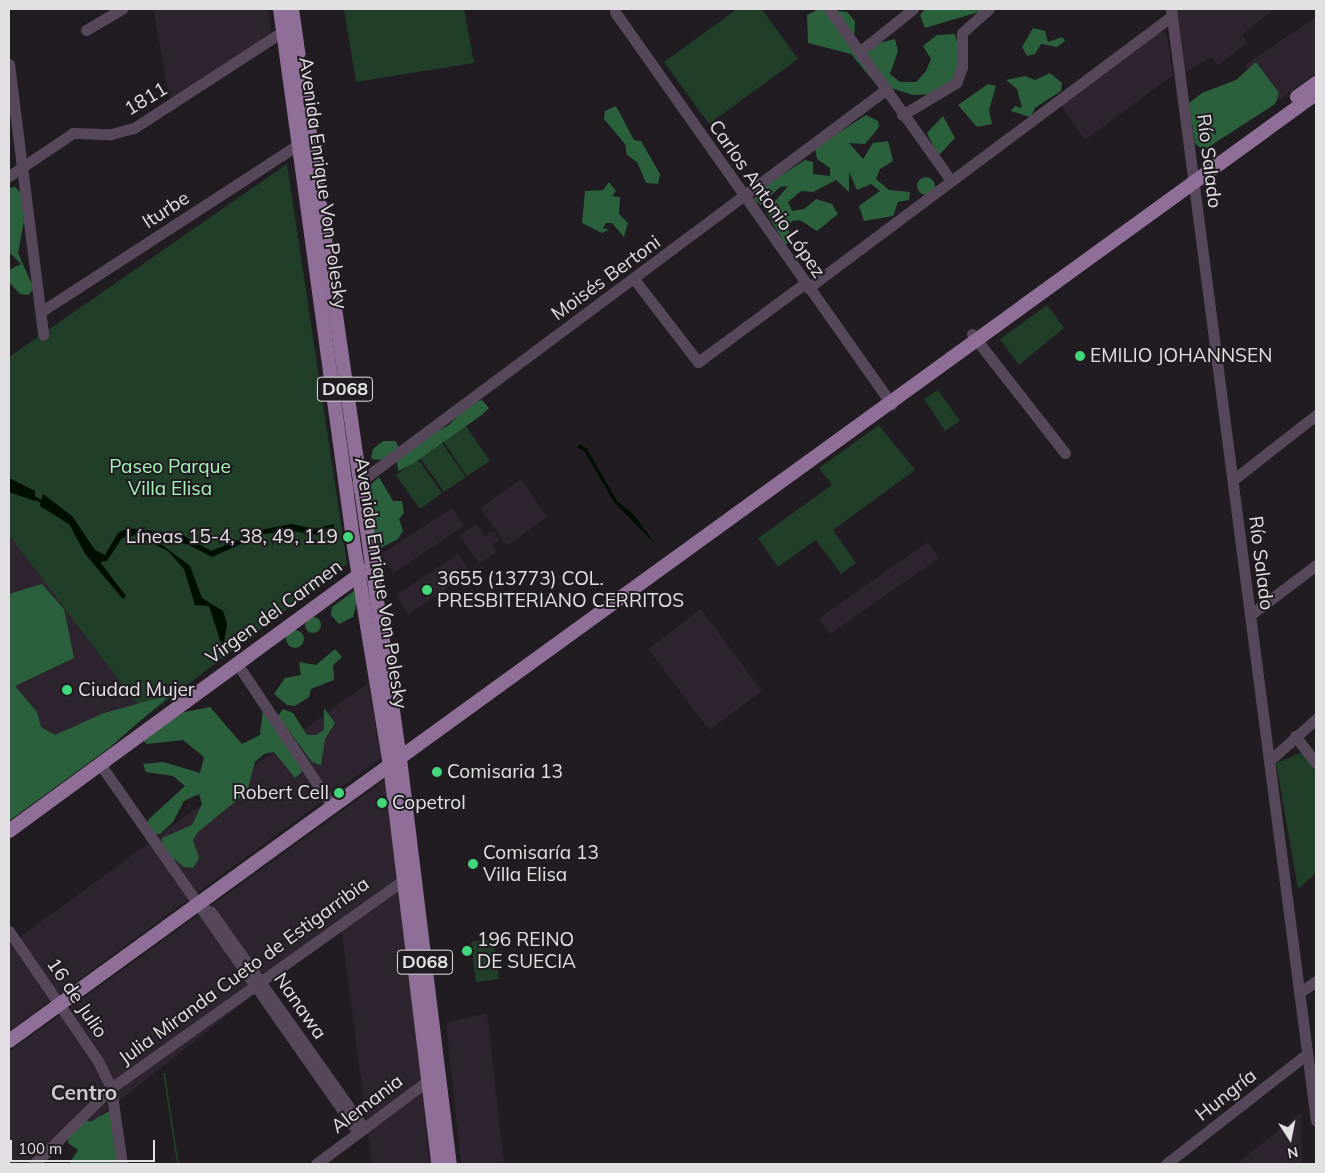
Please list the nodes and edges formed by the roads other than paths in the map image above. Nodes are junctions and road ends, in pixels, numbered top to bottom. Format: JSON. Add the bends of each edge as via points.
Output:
{"nodes":[{"id":1,"x":122,"y":9,"type":"edge"},
{"id":2,"x":280,"y":9,"type":"edge"},
{"id":3,"x":292,"y":9,"type":"edge"},
{"id":4,"x":830,"y":9,"type":"edge"},
{"id":5,"x":913,"y":9,"type":"edge"},
{"id":6,"x":989,"y":9,"type":"edge"},
{"id":7,"x":614,"y":12,"type":"dead end"},
{"id":8,"x":1172,"y":12,"type":"edge"},
{"id":9,"x":289,"y":28,"type":"junction"},
{"id":10,"x":86,"y":30,"type":"dead end"},
{"id":11,"x":859,"y":52,"type":"junction"},
{"id":12,"x":9,"y":64,"type":"edge"},
{"id":13,"x":1316,"y":83,"type":"edge"},
{"id":14,"x":884,"y":91,"type":"junction"},
{"id":15,"x":1316,"y":94,"type":"edge"},
{"id":16,"x":902,"y":115,"type":"junction"},
{"id":17,"x":303,"y":141,"type":"junction"},
{"id":18,"x":24,"y":166,"type":"junction"},
{"id":19,"x":9,"y":176,"type":"edge"},
{"id":20,"x":950,"y":178,"type":"junction"},
{"id":21,"x":1193,"y":179,"type":"junction"},
{"id":22,"x":745,"y":198,"type":"junction"},
{"id":23,"x":314,"y":218,"type":"junction"},
{"id":24,"x":634,"y":279,"type":"junction"},
{"id":25,"x":806,"y":286,"type":"junction"},
{"id":26,"x":42,"y":311,"type":"junction"},
{"id":27,"x":43,"y":335,"type":"dead end"},
{"id":28,"x":975,"y":338,"type":"junction"},
{"id":29,"x":889,"y":400,"type":"junction"},
{"id":30,"x":1316,"y":415,"type":"edge"},
{"id":31,"x":1065,"y":453,"type":"dead end"},
{"id":32,"x":1232,"y":480,"type":"junction"},
{"id":33,"x":358,"y":483,"type":"junction"},
{"id":34,"x":346,"y":492,"type":"junction"},
{"id":35,"x":1316,"y":565,"type":"edge"},
{"id":36,"x":364,"y":570,"type":"junction"},
{"id":37,"x":1250,"y":615,"type":"junction"},
{"id":38,"x":236,"y":662,"type":"junction"},
{"id":39,"x":1316,"y":719,"type":"edge"},
{"id":40,"x":1295,"y":736,"type":"junction"},
{"id":41,"x":395,"y":759,"type":"junction"},
{"id":42,"x":1269,"y":761,"type":"junction"},
{"id":43,"x":1316,"y":763,"type":"edge"},
{"id":44,"x":100,"y":764,"type":"junction"},
{"id":45,"x":332,"y":806,"type":"junction"},
{"id":46,"x":9,"y":831,"type":"edge"},
{"id":47,"x":410,"y":875,"type":"junction"},
{"id":48,"x":201,"y":906,"type":"junction"},
{"id":49,"x":9,"y":931,"type":"edge"},
{"id":50,"x":1316,"y":981,"type":"edge"},
{"id":51,"x":258,"y":983,"type":"junction"},
{"id":52,"x":1300,"y":993,"type":"junction"},
{"id":53,"x":59,"y":1002,"type":"junction"},
{"id":54,"x":9,"y":1041,"type":"edge"},
{"id":55,"x":1308,"y":1054,"type":"junction"},
{"id":56,"x":434,"y":1076,"type":"junction"},
{"id":57,"x":111,"y":1088,"type":"junction"},
{"id":58,"x":1316,"y":1121,"type":"edge"},
{"id":59,"x":361,"y":1131,"type":"junction"},
{"id":60,"x":34,"y":1164,"type":"edge"},
{"id":61,"x":122,"y":1164,"type":"edge"},
{"id":62,"x":316,"y":1164,"type":"edge"},
{"id":63,"x":438,"y":1164,"type":"edge"},
{"id":64,"x":450,"y":1164,"type":"edge"},
{"id":65,"x":1166,"y":1164,"type":"edge"}],
"edges":[{"from":1,"to":10,"type":"street"},
{"from":2,"to":9,"type":"main road","name":"Avenida Enrique Von Polesky","number":"D068"},
{"from":3,"to":9,"type":"main road","name":"Avenida Enrique Von Polesky","number":"D068"},
{"from":4,"to":11,"type":"street"},
{"from":5,"to":11,"type":"street"},
{"from":6,"to":16,"type":"street","via":[[962,33],[962,67],[956,82]]},
{"from":7,"to":22,"type":"street","name":"Carlos Antonio López"},
{"from":8,"to":20,"type":"street"},
{"from":8,"to":21,"type":"street","name":"Río Salado"},
{"from":9,"to":17,"type":"main road","name":"Avenida Enrique Von Polesky","number":"D068"},
{"from":9,"to":18,"type":"street","name":"1811","via":[[134,128],[111,134],[73,133]]},
{"from":11,"to":14,"type":"street"},
{"from":12,"to":18,"type":"street"},
{"from":13,"to":21,"type":"main road"},
{"from":14,"to":16,"type":"street"},
{"from":14,"to":22,"type":"street","name":"Moisés Bertoni"},
{"from":15,"to":21,"type":"main road"},
{"from":16,"to":20,"type":"street"},
{"from":17,"to":23,"type":"main road","name":"Avenida Enrique Von Polesky","number":"D068"},
{"from":17,"to":26,"type":"street","name":"Iturbe"},
{"from":18,"to":19,"type":"street","name":"1811"},
{"from":18,"to":26,"type":"street"},
{"from":20,"to":25,"type":"street"},
{"from":21,"to":28,"type":"main road"},
{"from":21,"to":32,"type":"street","name":"Río Salado"},
{"from":22,"to":24,"type":"street","name":"Moisés Bertoni"},
{"from":22,"to":25,"type":"street","name":"Carlos Antonio López"},
{"from":23,"to":33,"type":"main road","name":"Avenida Enrique Von Polesky","number":"D068"},
{"from":23,"to":34,"type":"main road","name":"Avenida Enrique Von Polesky","number":"D068"},
{"from":24,"to":25,"type":"street","via":[[698,362]]},
{"from":24,"to":33,"type":"street","name":"Moisés Bertoni"},
{"from":25,"to":29,"type":"street","name":"Carlos Antonio López"},
{"from":26,"to":27,"type":"street"},
{"from":28,"to":29,"type":"main road"},
{"from":28,"to":31,"type":"street"},
{"from":29,"to":41,"type":"main road"},
{"from":30,"to":32,"type":"street"},
{"from":32,"to":37,"type":"street","name":"Río Salado"},
{"from":33,"to":34,"type":"street","name":"Moisés Bertoni"},
{"from":33,"to":36,"type":"main road","name":"Avenida Enrique Von Polesky","number":"D068"},
{"from":34,"to":36,"type":"main road","name":"Avenida Enrique Von Polesky","number":"D068"},
{"from":35,"to":37,"type":"street"},
{"from":36,"to":38,"type":"main road","name":"Virgen del Carmen"},
{"from":36,"to":41,"type":"main road","name":"Avenida Enrique Von Polesky","number":"D068"},
{"from":37,"to":42,"type":"street","name":"Río Salado"},
{"from":38,"to":44,"type":"main road","name":"Virgen del Carmen"},
{"from":38,"to":45,"type":"street"},
{"from":39,"to":40,"type":"street"},
{"from":40,"to":42,"type":"street"},
{"from":40,"to":43,"type":"street"},
{"from":41,"to":45,"type":"main road"},
{"from":41,"to":47,"type":"main road","name":"Avenida Enrique Von Polesky","number":"D068"},
{"from":42,"to":52,"type":"street","name":"Río Salado"},
{"from":44,"to":46,"type":"main road","name":"Virgen del Carmen"},
{"from":44,"to":48,"type":"street","name":"Nanawa"},
{"from":45,"to":48,"type":"main road"},
{"from":47,"to":51,"type":"street","name":"Julia Miranda Cueto de Estigarribia"},
{"from":47,"to":56,"type":"main road","name":"Avenida Enrique Von Polesky","number":"D068"},
{"from":48,"to":51,"type":"street","name":"Nanawa","via":[[211,912]]},
{"from":48,"to":53,"type":"main road"},
{"from":49,"to":53,"type":"street","name":"16 de Julio"},
{"from":50,"to":52,"type":"street"},
{"from":51,"to":57,"type":"street","name":"Julia Miranda Cueto de Estigarribia"},
{"from":51,"to":59,"type":"street","name":"Nanawa"},
{"from":52,"to":55,"type":"street","name":"Río Salado"},
{"from":53,"to":54,"type":"main road"},
{"from":53,"to":57,"type":"street","name":"16 de Julio"},
{"from":55,"to":58,"type":"street","name":"Río Salado"},
{"from":55,"to":65,"type":"street","name":"Hungría"},
{"from":56,"to":59,"type":"street","name":"Alemania"},
{"from":56,"to":63,"type":"main road","name":"Avenida Enrique Von Polesky","number":"D068"},
{"from":56,"to":64,"type":"main road","name":"Avenida Enrique Von Polesky","number":"D068"},
{"from":57,"to":60,"type":"street","name":"Julia Miranda Cueto de Estigarribia"},
{"from":57,"to":61,"type":"street"},
{"from":59,"to":62,"type":"street","name":"Alemania"}]}
